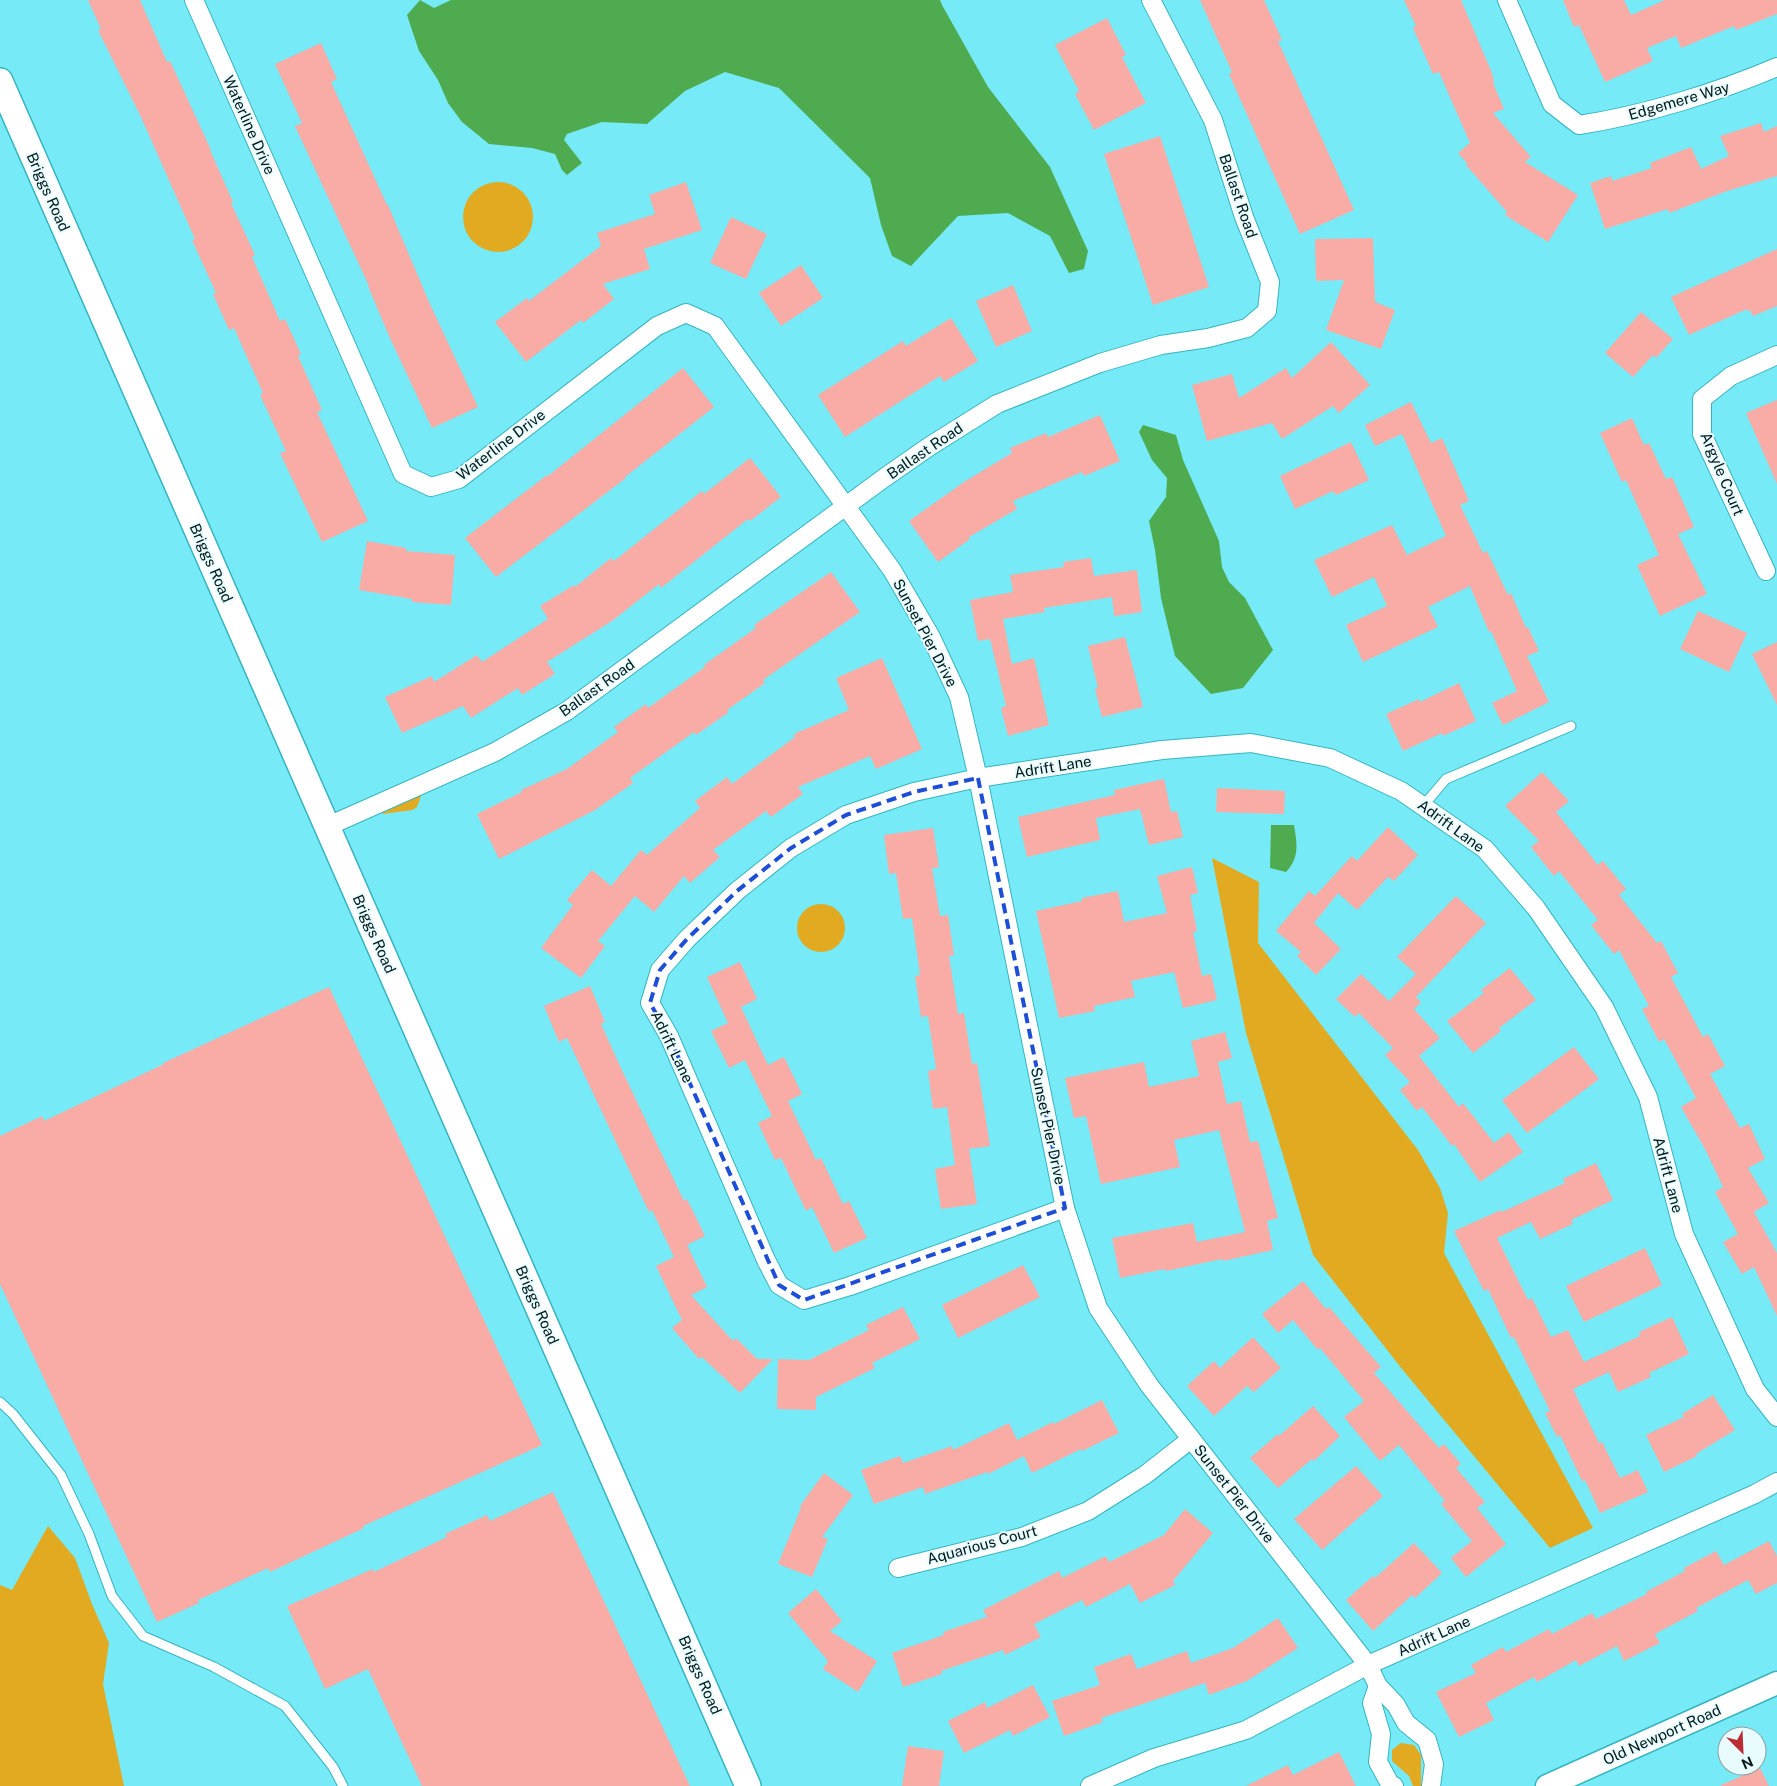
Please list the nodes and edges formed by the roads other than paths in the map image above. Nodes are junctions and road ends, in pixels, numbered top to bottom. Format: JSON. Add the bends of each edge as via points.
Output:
{"nodes":[{"id":1,"x":194,"y":0,"type":"edge"},
{"id":2,"x":1151,"y":0,"type":"edge"},
{"id":3,"x":1508,"y":0,"type":"edge"},
{"id":4,"x":1777,"y":67,"type":"edge"},
{"id":5,"x":0,"y":81,"type":"edge"},
{"id":6,"x":1777,"y":355,"type":"edge"},
{"id":7,"x":845,"y":506,"type":"junction"},
{"id":8,"x":1766,"y":571,"type":"dead end"},
{"id":9,"x":1571,"y":726,"type":"dead end"},
{"id":10,"x":978,"y":778,"type":"junction"},
{"id":11,"x":1423,"y":806,"type":"junction"},
{"id":12,"x":326,"y":827,"type":"junction"},
{"id":13,"x":1065,"y":1208,"type":"junction"},
{"id":14,"x":0,"y":1402,"type":"edge"},
{"id":15,"x":1777,"y":1418,"type":"edge"},
{"id":16,"x":1191,"y":1439,"type":"junction"},
{"id":17,"x":1777,"y":1482,"type":"edge"},
{"id":18,"x":898,"y":1568,"type":"dead end"},
{"id":19,"x":1368,"y":1665,"type":"junction"},
{"id":20,"x":1777,"y":1683,"type":"edge"},
{"id":21,"x":1378,"y":1686,"type":"junction"},
{"id":22,"x":1406,"y":1723,"type":"junction"},
{"id":23,"x":1381,"y":1734,"type":"junction"},
{"id":24,"x":344,"y":1786,"type":"edge"},
{"id":25,"x":748,"y":1786,"type":"edge"},
{"id":26,"x":1090,"y":1786,"type":"edge"},
{"id":27,"x":1394,"y":1786,"type":"edge"},
{"id":28,"x":1431,"y":1786,"type":"edge"},
{"id":29,"x":1547,"y":1786,"type":"edge"}],
"edges":[{"from":1,"to":7,"type":"street","name":"Waterline Drive","via":[[403,474],[431,486],[459,479],[657,326],[686,313],[715,326]]},
{"from":2,"to":7,"type":"street","name":"Ballast Road","via":[[1212,120],[1244,217],[1270,282],[1267,311],[1247,328],[1161,345],[1100,363],[997,404]]},
{"from":3,"to":4,"type":"street","name":"Edgemere Way","via":[[1552,104],[1579,125],[1618,119],[1741,82]]},
{"from":5,"to":12,"type":"main road","name":"Briggs Road"},
{"from":6,"to":8,"type":"street","name":"Argyle Court","via":[[1731,376],[1702,400],[1702,434]]},
{"from":7,"to":10,"type":"street","name":"Sunset Pier Drive","via":[[892,570],[931,637],[959,698]]},
{"from":7,"to":12,"type":"street","name":"Ballast Road","via":[[567,711],[495,752]]},
{"from":9,"to":11,"type":"lane","via":[[1446,779]]},
{"from":10,"to":11,"type":"street","name":"Adrift Lane","via":[[1162,750],[1251,743],[1330,758],[1401,791]]},
{"from":10,"to":13,"type":"street","name":"Sunset Pier Drive"},
{"from":10,"to":13,"type":"street","name":"Adrift Lane","via":[[914,792],[846,815],[791,848],[736,891],[687,940],[660,970],[650,1003],[669,1036],[766,1260],[779,1285],[804,1300]]},
{"from":11,"to":15,"type":"street","name":"Adrift Lane","via":[[1485,849],[1536,908],[1604,1007],[1648,1097],[1684,1234],[1755,1389]]},
{"from":12,"to":25,"type":"main road","name":"Briggs Road"},
{"from":13,"to":16,"type":"street","name":"Sunset Pier Drive","via":[[1098,1308],[1149,1385]]},
{"from":14,"to":24,"type":"lane","via":[[61,1475],[89,1534],[112,1596],[143,1636],[214,1666],[285,1706]]},
{"from":16,"to":18,"type":"street","name":"Aquarious Court","via":[[1145,1475],[1088,1511],[1022,1537]]},
{"from":16,"to":19,"type":"street","name":"Sunset Pier Drive"},
{"from":17,"to":19,"type":"street","name":"Adrift Lane"},
{"from":19,"to":21,"type":"street","name":"Sunset Pier Drive"},
{"from":19,"to":26,"type":"street","name":"Adrift Lane","via":[[1246,1730],[1154,1758]]},
{"from":20,"to":29,"type":"street","name":"Old Newport Road"},
{"from":21,"to":22,"type":"street","name":"Sunset Pier Drive","via":[[1396,1705]]},
{"from":21,"to":23,"type":"street","via":[[1372,1703]]},
{"from":22,"to":23,"type":"street"},
{"from":22,"to":28,"type":"street","name":"Sunset Pier Drive","via":[[1427,1740],[1434,1764]]},
{"from":23,"to":27,"type":"street","via":[[1378,1762]]}]}
